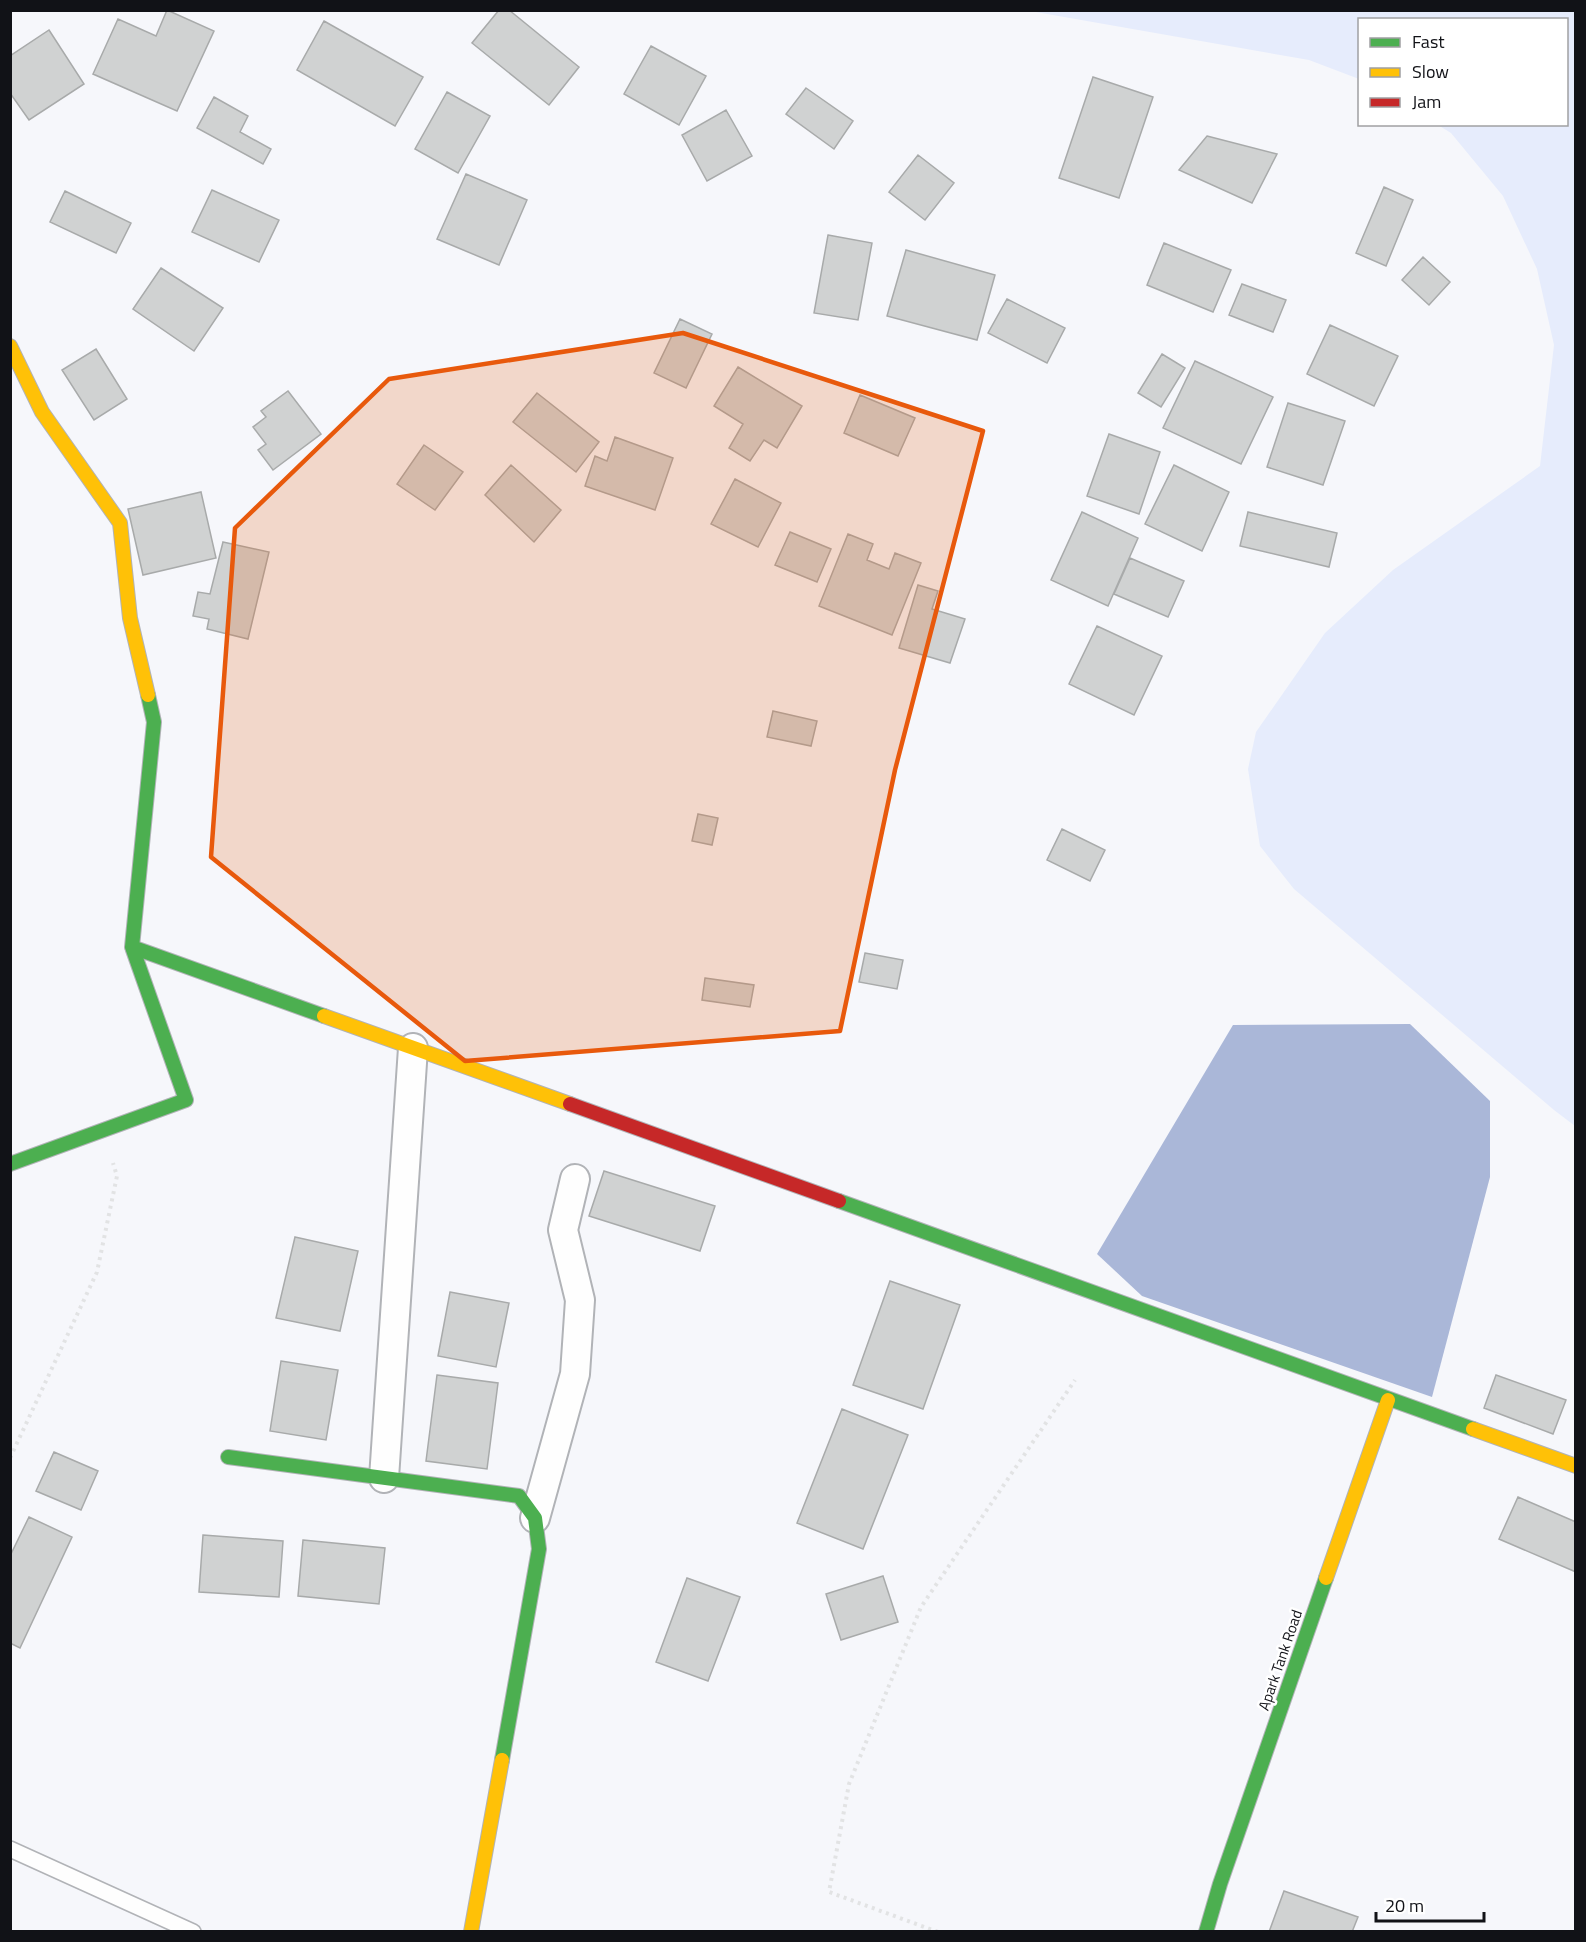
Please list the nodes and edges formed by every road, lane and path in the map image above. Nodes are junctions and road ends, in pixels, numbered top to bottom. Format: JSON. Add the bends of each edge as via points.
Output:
{"nodes":[{"id":1,"x":10,"y":346,"type":"edge"},
{"id":2,"x":132,"y":946,"type":"junction"},
{"id":3,"x":413,"y":1048,"type":"junction"},
{"id":4,"x":105,"y":1131,"type":"junction"},
{"id":5,"x":10,"y":1164,"type":"edge"},
{"id":6,"x":575,"y":1179,"type":"dead end"},
{"id":7,"x":1075,"y":1380,"type":"dead end"},
{"id":8,"x":1388,"y":1400,"type":"junction"},
{"id":9,"x":228,"y":1457,"type":"dead end"},
{"id":10,"x":10,"y":1458,"type":"edge"},
{"id":11,"x":1575,"y":1466,"type":"edge"},
{"id":12,"x":384,"y":1478,"type":"junction"},
{"id":13,"x":535,"y":1518,"type":"junction"},
{"id":14,"x":10,"y":1849,"type":"edge"},
{"id":15,"x":193,"y":1932,"type":"edge"},
{"id":16,"x":471,"y":1932,"type":"edge"},
{"id":17,"x":938,"y":1932,"type":"edge"},
{"id":18,"x":1206,"y":1932,"type":"edge"}],
"edges":[{"from":1,"to":2,"type":"street","via":[[42,412],[120,523],[130,618],[154,722]]},
{"from":2,"to":3,"type":"street"},
{"from":2,"to":4,"type":"street","via":[[186,1100]]},
{"from":3,"to":8,"type":"street"},
{"from":3,"to":12,"type":"street"},
{"from":4,"to":5,"type":"street"},
{"from":4,"to":10,"type":"path","via":[[117,1176],[97,1272]]},
{"from":6,"to":13,"type":"street","via":[[563,1230],[580,1300],[575,1374]]},
{"from":7,"to":17,"type":"path","via":[[921,1607],[849,1784],[830,1892]]},
{"from":8,"to":11,"type":"street"},
{"from":8,"to":18,"type":"street","name":"Apark Tank Road"},
{"from":9,"to":12,"type":"street"},
{"from":12,"to":13,"type":"street","via":[[519,1496]]},
{"from":13,"to":16,"type":"street","via":[[539,1549]]},
{"from":14,"to":15,"type":"lane"}]}
